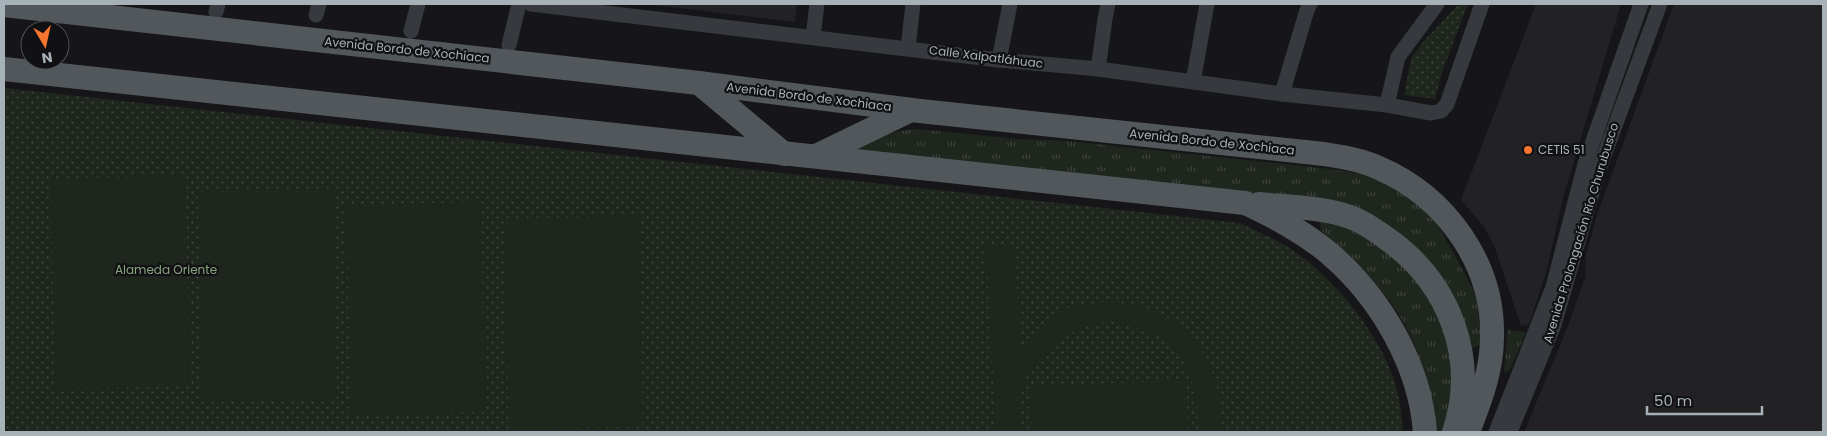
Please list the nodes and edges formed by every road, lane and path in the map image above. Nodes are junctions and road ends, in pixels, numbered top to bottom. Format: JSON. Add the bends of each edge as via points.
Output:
{"nodes":[{"id":1,"x":418,"y":4,"type":"edge"},
{"id":2,"x":520,"y":4,"type":"edge"},
{"id":3,"x":531,"y":4,"type":"edge"},
{"id":4,"x":817,"y":4,"type":"edge"},
{"id":5,"x":913,"y":4,"type":"edge"},
{"id":6,"x":1010,"y":4,"type":"edge"},
{"id":7,"x":1108,"y":4,"type":"edge"},
{"id":8,"x":1208,"y":4,"type":"edge"},
{"id":9,"x":1310,"y":4,"type":"edge"},
{"id":10,"x":1437,"y":4,"type":"edge"},
{"id":11,"x":1482,"y":4,"type":"edge"},
{"id":12,"x":1641,"y":4,"type":"edge"},
{"id":13,"x":1660,"y":4,"type":"edge"},
{"id":14,"x":4,"y":5,"type":"edge"},
{"id":15,"x":617,"y":9,"type":"edge"},
{"id":16,"x":411,"y":31,"type":"dead end"},
{"id":17,"x":813,"y":37,"type":"junction"},
{"id":18,"x":510,"y":45,"type":"dead end"},
{"id":19,"x":908,"y":48,"type":"junction"},
{"id":20,"x":999,"y":60,"type":"junction"},
{"id":21,"x":4,"y":69,"type":"edge"},
{"id":22,"x":1098,"y":69,"type":"junction"},
{"id":23,"x":1193,"y":82,"type":"junction"},
{"id":24,"x":699,"y":83,"type":"junction"},
{"id":25,"x":1282,"y":94,"type":"junction"},
{"id":26,"x":1387,"y":105,"type":"junction"},
{"id":27,"x":911,"y":110,"type":"junction"},
{"id":28,"x":784,"y":154,"type":"junction"},
{"id":29,"x":816,"y":156,"type":"junction"},
{"id":30,"x":1245,"y":203,"type":"junction"},
{"id":31,"x":1462,"y":357,"type":"junction"},
{"id":32,"x":1491,"y":357,"type":"junction"},
{"id":33,"x":1425,"y":432,"type":"edge"},
{"id":34,"x":1454,"y":432,"type":"edge"},
{"id":35,"x":1468,"y":432,"type":"edge"},
{"id":36,"x":1496,"y":432,"type":"edge"},
{"id":37,"x":1510,"y":432,"type":"edge"}],
"edges":[{"from":1,"to":16,"type":"street"},
{"from":2,"to":18,"type":"street"},
{"from":3,"to":15,"type":"street","name":"Calle Xalpatláhuac"},
{"from":4,"to":17,"type":"street"},
{"from":5,"to":19,"type":"street"},
{"from":6,"to":20,"type":"street"},
{"from":7,"to":22,"type":"street"},
{"from":8,"to":23,"type":"street"},
{"from":9,"to":25,"type":"street"},
{"from":10,"to":26,"type":"street","via":[[1398,57]]},
{"from":11,"to":26,"type":"street","name":"Calle Xalpatláhuac","via":[[1447,104],[1441,111],[1431,113]]},
{"from":12,"to":36,"type":"street","name":"Avenida Prolongación Río Churubusco","via":[[1586,164],[1553,287]]},
{"from":13,"to":37,"type":"street","name":"Avenida Prolongación Río Churubusco","via":[[1599,169],[1554,325]]},
{"from":14,"to":24,"type":"main road","name":"Avenida Bordo de Xochiaca"},
{"from":15,"to":17,"type":"street","name":"Calle Xalpatláhuac"},
{"from":17,"to":19,"type":"street","name":"Calle Xalpatláhuac"},
{"from":19,"to":20,"type":"street","name":"Calle Xalpatláhuac"},
{"from":20,"to":22,"type":"street","name":"Calle Xalpatláhuac"},
{"from":21,"to":28,"type":"main road"},
{"from":22,"to":23,"type":"street","name":"Calle Xalpatláhuac"},
{"from":23,"to":25,"type":"street","name":"Calle Xalpatláhuac"},
{"from":24,"to":27,"type":"main road","name":"Avenida Bordo de Xochiaca"},
{"from":24,"to":28,"type":"main road"},
{"from":25,"to":26,"type":"street","name":"Calle Xalpatláhuac"},
{"from":27,"to":29,"type":"main road"},
{"from":27,"to":32,"type":"main road","name":"Avenida Bordo de Xochiaca","via":[[1324,154],[1358,160],[1379,168],[1429,198],[1463,238],[1482,276],[1490,304]]},
{"from":28,"to":29,"type":"main road"},
{"from":29,"to":30,"type":"main road"},
{"from":30,"to":31,"type":"main road","via":[[1311,208],[1350,217],[1389,240],[1413,259],[1435,288],[1447,310]]},
{"from":30,"to":33,"type":"main road","via":[[1284,222],[1330,254],[1372,300],[1411,370],[1421,402]]},
{"from":31,"to":32,"type":"main road"},
{"from":31,"to":34,"type":"main road","via":[[1462,399]]},
{"from":32,"to":35,"type":"main road","name":"Avenida Bordo de Xochiaca","via":[[1484,392]]}]}
